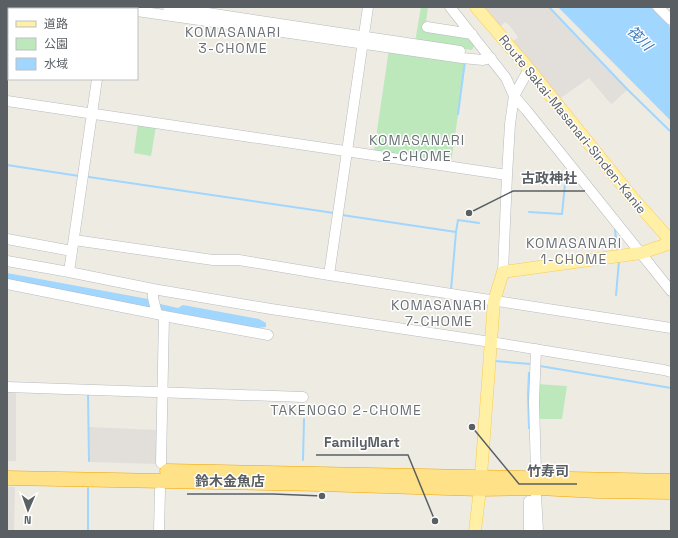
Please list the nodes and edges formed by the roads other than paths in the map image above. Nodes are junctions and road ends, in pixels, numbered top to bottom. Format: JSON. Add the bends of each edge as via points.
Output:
{"nodes":[{"id":1,"x":168,"y":7,"type":"edge"},
{"id":2,"x":368,"y":7,"type":"edge"},
{"id":3,"x":450,"y":7,"type":"edge"},
{"id":4,"x":476,"y":7,"type":"edge"},
{"id":5,"x":658,"y":7,"type":"edge"},
{"id":6,"x":138,"y":11,"type":"edge"},
{"id":7,"x":671,"y":20,"type":"edge"},
{"id":8,"x":427,"y":27,"type":"dead end"},
{"id":9,"x":472,"y":34,"type":"junction"},
{"id":10,"x":363,"y":40,"type":"junction"},
{"id":11,"x":488,"y":55,"type":"junction"},
{"id":12,"x":529,"y":69,"type":"junction"},
{"id":13,"x":97,"y":80,"type":"edge"},
{"id":14,"x":514,"y":96,"type":"junction"},
{"id":15,"x":7,"y":101,"type":"edge"},
{"id":16,"x":92,"y":113,"type":"junction"},
{"id":17,"x":347,"y":152,"type":"junction"},
{"id":18,"x":507,"y":176,"type":"junction"},
{"id":19,"x":7,"y":239,"type":"edge"},
{"id":20,"x":74,"y":240,"type":"junction"},
{"id":21,"x":671,"y":242,"type":"edge"},
{"id":22,"x":72,"y":251,"type":"junction"},
{"id":23,"x":640,"y":253,"type":"junction"},
{"id":24,"x":7,"y":261,"type":"edge"},
{"id":25,"x":69,"y":272,"type":"junction"},
{"id":26,"x":503,"y":272,"type":"junction"},
{"id":27,"x":329,"y":275,"type":"junction"},
{"id":28,"x":7,"y":284,"type":"edge"},
{"id":29,"x":671,"y":291,"type":"edge"},
{"id":30,"x":153,"y":294,"type":"junction"},
{"id":31,"x":494,"y":301,"type":"junction"},
{"id":32,"x":159,"y":313,"type":"junction"},
{"id":33,"x":671,"y":328,"type":"edge"},
{"id":34,"x":268,"y":335,"type":"dead end"},
{"id":35,"x":491,"y":342,"type":"junction"},
{"id":36,"x":536,"y":349,"type":"junction"},
{"id":37,"x":671,"y":372,"type":"edge"},
{"id":38,"x":7,"y":387,"type":"edge"},
{"id":39,"x":163,"y":392,"type":"junction"},
{"id":40,"x":303,"y":397,"type":"dead end"},
{"id":41,"x":161,"y":463,"type":"dead end"},
{"id":42,"x":7,"y":468,"type":"edge"},
{"id":43,"x":536,"y":472,"type":"dead end"},
{"id":44,"x":7,"y":478,"type":"edge"},
{"id":45,"x":671,"y":481,"type":"edge"},
{"id":46,"x":480,"y":483,"type":"junction"},
{"id":47,"x":160,"y":490,"type":"dead end"},
{"id":48,"x":671,"y":492,"type":"edge"},
{"id":49,"x":159,"y":531,"type":"edge"},
{"id":50,"x":476,"y":531,"type":"edge"},
{"id":51,"x":530,"y":531,"type":"edge"},
{"id":52,"x":538,"y":531,"type":"edge"}],
"edges":[{"from":1,"to":10,"type":"street"},
{"from":2,"to":10,"type":"street"},
{"from":3,"to":9,"type":"street"},
{"from":4,"to":12,"type":"main road","name":"Route Sakai-Masanari-Sinden-Kanie"},
{"from":5,"to":7,"type":"street"},
{"from":6,"to":10,"type":"street"},
{"from":8,"to":9,"type":"street"},
{"from":9,"to":11,"type":"street"},
{"from":10,"to":11,"type":"street","via":[[483,60]]},
{"from":10,"to":17,"type":"street"},
{"from":11,"to":14,"type":"street","via":[[506,78]]},
{"from":12,"to":14,"type":"street"},
{"from":12,"to":21,"type":"main road","name":"Route Sakai-Masanari-Sinden-Kanie","via":[[605,165]]},
{"from":13,"to":16,"type":"street"},
{"from":14,"to":18,"type":"street"},
{"from":14,"to":23,"type":"street"},
{"from":15,"to":16,"type":"street"},
{"from":16,"to":17,"type":"street"},
{"from":16,"to":20,"type":"street"},
{"from":17,"to":18,"type":"street"},
{"from":17,"to":27,"type":"street"},
{"from":18,"to":26,"type":"street"},
{"from":19,"to":22,"type":"street"},
{"from":20,"to":22,"type":"street"},
{"from":20,"to":27,"type":"street","via":[[213,260],[239,260]]},
{"from":21,"to":23,"type":"main road","name":"Route Sakai-Masanari-Sinden-Kanie"},
{"from":22,"to":25,"type":"street"},
{"from":23,"to":26,"type":"main road","name":"Route Sakai-Masanari-Sinden-Kanie"},
{"from":23,"to":29,"type":"street"},
{"from":24,"to":25,"type":"street"},
{"from":25,"to":30,"type":"street"},
{"from":26,"to":31,"type":"main road"},
{"from":27,"to":31,"type":"street"},
{"from":28,"to":32,"type":"street"},
{"from":30,"to":32,"type":"street"},
{"from":30,"to":35,"type":"street"},
{"from":31,"to":33,"type":"street"},
{"from":31,"to":35,"type":"main road"},
{"from":32,"to":34,"type":"street"},
{"from":32,"to":39,"type":"street"},
{"from":35,"to":36,"type":"street"},
{"from":35,"to":46,"type":"main road"},
{"from":36,"to":37,"type":"street"},
{"from":36,"to":43,"type":"street"},
{"from":38,"to":39,"type":"street"},
{"from":39,"to":40,"type":"street"},
{"from":39,"to":41,"type":"street"},
{"from":42,"to":46,"type":"highway"},
{"from":44,"to":46,"type":"highway","via":[[311,484]]},
{"from":45,"to":46,"type":"highway"},
{"from":46,"to":48,"type":"highway","via":[[597,491]]},
{"from":46,"to":50,"type":"main road"},
{"from":47,"to":49,"type":"street"},
{"from":51,"to":52,"type":"street","via":[[533,498]]}]}
